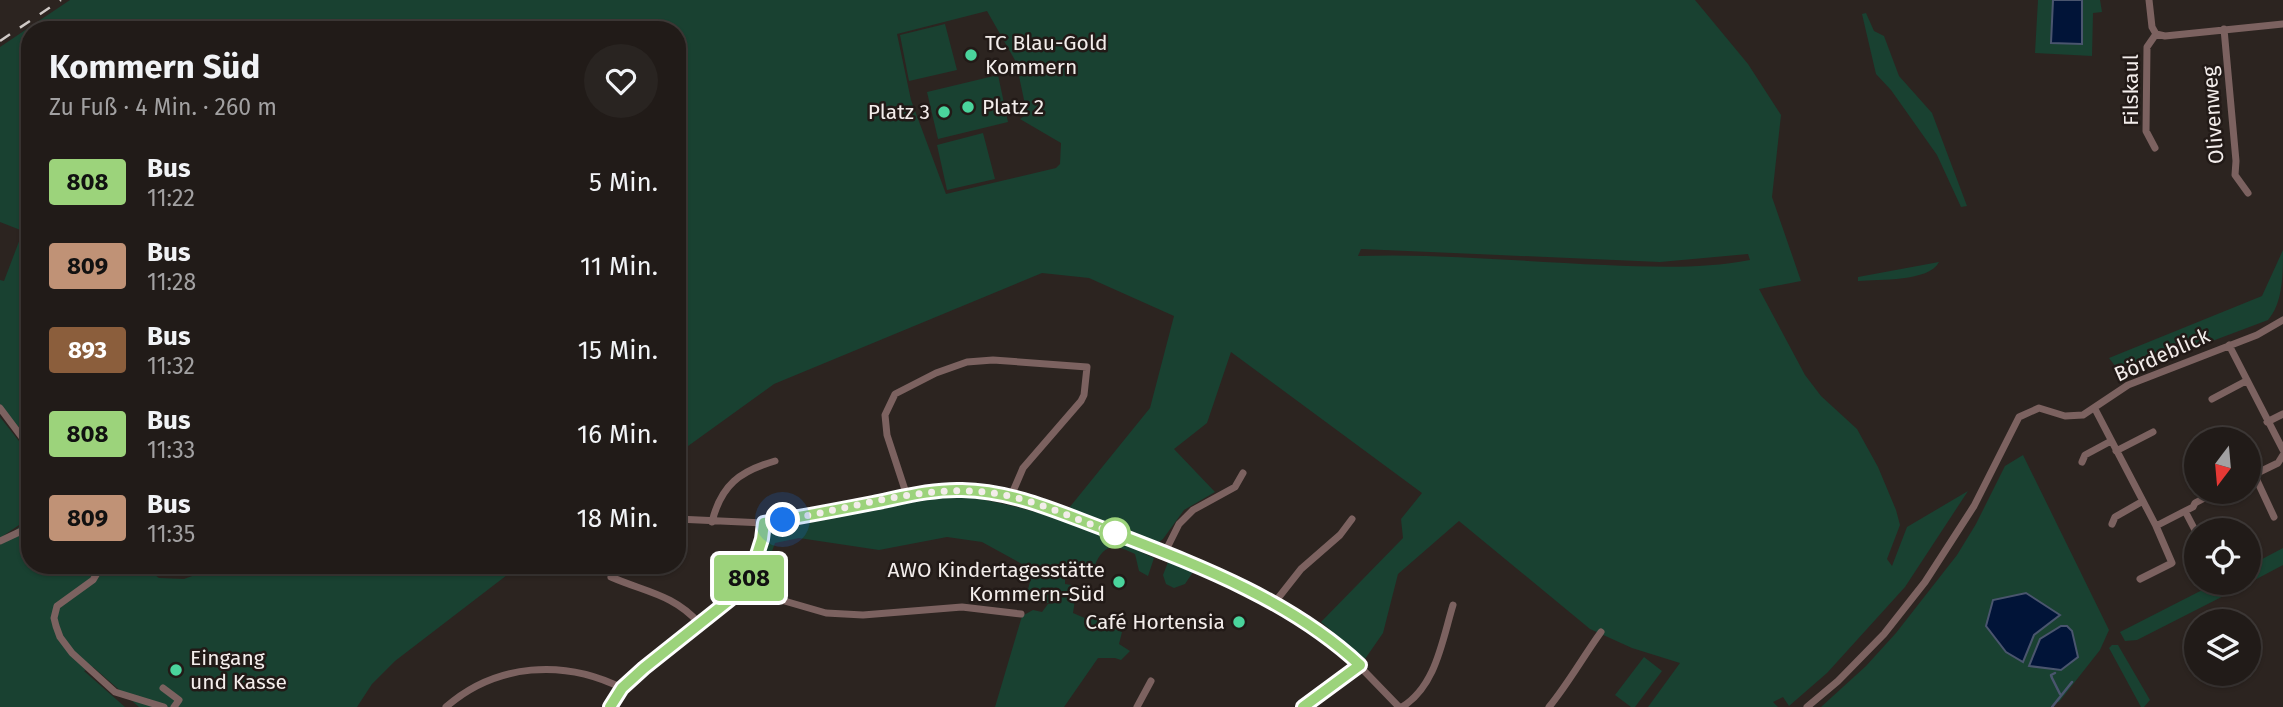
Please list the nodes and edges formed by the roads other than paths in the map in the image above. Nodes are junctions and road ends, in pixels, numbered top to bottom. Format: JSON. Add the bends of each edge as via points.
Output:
{"nodes":[{"id":1,"x":2149,"y":0,"type":"edge"},
{"id":2,"x":2283,"y":24,"type":"edge"},
{"id":3,"x":2224,"y":30,"type":"junction"},
{"id":4,"x":2156,"y":34,"type":"junction"},
{"id":5,"x":2155,"y":148,"type":"dead end"},
{"id":6,"x":2248,"y":193,"type":"dead end"},
{"id":7,"x":2283,"y":320,"type":"edge"},
{"id":8,"x":2228,"y":345,"type":"junction"},
{"id":9,"x":2246,"y":381,"type":"junction"},
{"id":10,"x":2212,"y":400,"type":"dead end"},
{"id":11,"x":0,"y":408,"type":"edge"},
{"id":12,"x":2095,"y":409,"type":"junction"},
{"id":13,"x":2283,"y":414,"type":"edge"},
{"id":14,"x":2267,"y":422,"type":"junction"},
{"id":15,"x":2153,"y":432,"type":"dead end"},
{"id":16,"x":21,"y":436,"type":"edge"},
{"id":17,"x":2111,"y":441,"type":"junction"},
{"id":18,"x":2116,"y":451,"type":"junction"},
{"id":19,"x":2283,"y":452,"type":"edge"},
{"id":20,"x":775,"y":461,"type":"dead end"},
{"id":21,"x":2082,"y":462,"type":"dead end"},
{"id":22,"x":2261,"y":471,"type":"edge"},
{"id":23,"x":1243,"y":473,"type":"dead end"},
{"id":24,"x":2261,"y":494,"type":"edge"},
{"id":25,"x":907,"y":496,"type":"junction"},
{"id":26,"x":1011,"y":496,"type":"junction"},
{"id":27,"x":2143,"y":501,"type":"junction"},
{"id":28,"x":2194,"y":504,"type":"edge"},
{"id":29,"x":2185,"y":511,"type":"junction"},
{"id":30,"x":2274,"y":517,"type":"dead end"},
{"id":31,"x":2189,"y":518,"type":"edge"},
{"id":32,"x":1352,"y":519,"type":"dead end"},
{"id":33,"x":686,"y":520,"type":"edge"},
{"id":34,"x":712,"y":522,"type":"junction"},
{"id":35,"x":764,"y":523,"type":"junction"},
{"id":36,"x":2112,"y":524,"type":"dead end"},
{"id":37,"x":2156,"y":526,"type":"junction"},
{"id":38,"x":21,"y":531,"type":"edge"},
{"id":39,"x":0,"y":541,"type":"edge"},
{"id":40,"x":1164,"y":554,"type":"junction"},
{"id":41,"x":97,"y":574,"type":"edge"},
{"id":42,"x":611,"y":577,"type":"dead end"},
{"id":43,"x":2140,"y":579,"type":"dead end"},
{"id":44,"x":747,"y":586,"type":"junction"},
{"id":45,"x":1275,"y":602,"type":"junction"},
{"id":46,"x":1453,"y":605,"type":"dead end"},
{"id":47,"x":1021,"y":614,"type":"dead end"},
{"id":48,"x":699,"y":623,"type":"junction"},
{"id":49,"x":1601,"y":632,"type":"dead end"},
{"id":50,"x":1360,"y":665,"type":"junction"},
{"id":51,"x":1151,"y":681,"type":"dead end"},
{"id":52,"x":163,"y":688,"type":"dead end"},
{"id":53,"x":622,"y":688,"type":"junction"},
{"id":54,"x":164,"y":707,"type":"edge"},
{"id":55,"x":174,"y":707,"type":"edge"},
{"id":56,"x":446,"y":707,"type":"edge"},
{"id":57,"x":610,"y":707,"type":"edge"},
{"id":58,"x":1137,"y":707,"type":"edge"},
{"id":59,"x":1303,"y":707,"type":"edge"},
{"id":60,"x":1400,"y":707,"type":"edge"},
{"id":61,"x":1549,"y":707,"type":"edge"},
{"id":62,"x":1807,"y":707,"type":"edge"}],
"edges":[{"from":1,"to":4,"type":"street"},
{"from":2,"to":3,"type":"street"},
{"from":3,"to":4,"type":"street"},
{"from":3,"to":6,"type":"street","name":"Olivenweg","via":[[2235,175]]},
{"from":4,"to":5,"type":"street","name":"Filskaul","via":[[2147,47],[2146,131]]},
{"from":7,"to":8,"type":"street","name":"Bördeblick"},
{"from":8,"to":9,"type":"street"},
{"from":8,"to":12,"type":"street","name":"Bördeblick","via":[[2127,385]]},
{"from":9,"to":10,"type":"street"},
{"from":9,"to":14,"type":"street"},
{"from":11,"to":16,"type":"street"},
{"from":12,"to":17,"type":"street"},
{"from":12,"to":62,"type":"street","name":"Bördeblick","via":[[2065,416],[2039,408],[2017,419],[1974,506],[1926,582],[1884,634]]},
{"from":13,"to":14,"type":"street"},
{"from":14,"to":19,"type":"street"},
{"from":15,"to":18,"type":"street"},
{"from":17,"to":18,"type":"street"},
{"from":17,"to":21,"type":"street","via":[[2085,454]]},
{"from":18,"to":27,"type":"street"},
{"from":19,"to":22,"type":"street","via":[[2278,463]]},
{"from":20,"to":34,"type":"street","via":[[750,468],[726,488]]},
{"from":23,"to":40,"type":"street","via":[[1236,487],[1193,510],[1179,524]]},
{"from":24,"to":30,"type":"street"},
{"from":25,"to":26,"type":"street","via":[[964,490]]},
{"from":25,"to":26,"type":"street","via":[[887,435],[885,415],[895,394],[967,362],[1087,367],[1081,401],[1023,468]]},
{"from":25,"to":35,"type":"street"},
{"from":26,"to":40,"type":"street"},
{"from":27,"to":36,"type":"street","via":[[2115,517]]},
{"from":27,"to":37,"type":"street"},
{"from":28,"to":29,"type":"street"},
{"from":29,"to":31,"type":"street"},
{"from":29,"to":37,"type":"street"},
{"from":32,"to":45,"type":"street"},
{"from":33,"to":34,"type":"street"},
{"from":34,"to":35,"type":"street"},
{"from":35,"to":44,"type":"street"},
{"from":37,"to":43,"type":"street","via":[[2172,562]]},
{"from":38,"to":39,"type":"street"},
{"from":40,"to":45,"type":"street"},
{"from":41,"to":54,"type":"street","via":[[57,606],[54,618],[60,636],[115,692]]},
{"from":42,"to":48,"type":"street","via":[[657,593]]},
{"from":44,"to":47,"type":"street","via":[[826,613],[863,615],[962,607]]},
{"from":44,"to":48,"type":"street"},
{"from":45,"to":50,"type":"street"},
{"from":46,"to":60,"type":"street","via":[[1425,685]]},
{"from":48,"to":53,"type":"street"},
{"from":49,"to":61,"type":"street"},
{"from":50,"to":59,"type":"street"},
{"from":50,"to":60,"type":"street"},
{"from":51,"to":58,"type":"street"},
{"from":52,"to":55,"type":"street","via":[[179,700]]},
{"from":53,"to":56,"type":"street","via":[[558,668],[515,671],[479,683]]},
{"from":53,"to":57,"type":"street"}]}
